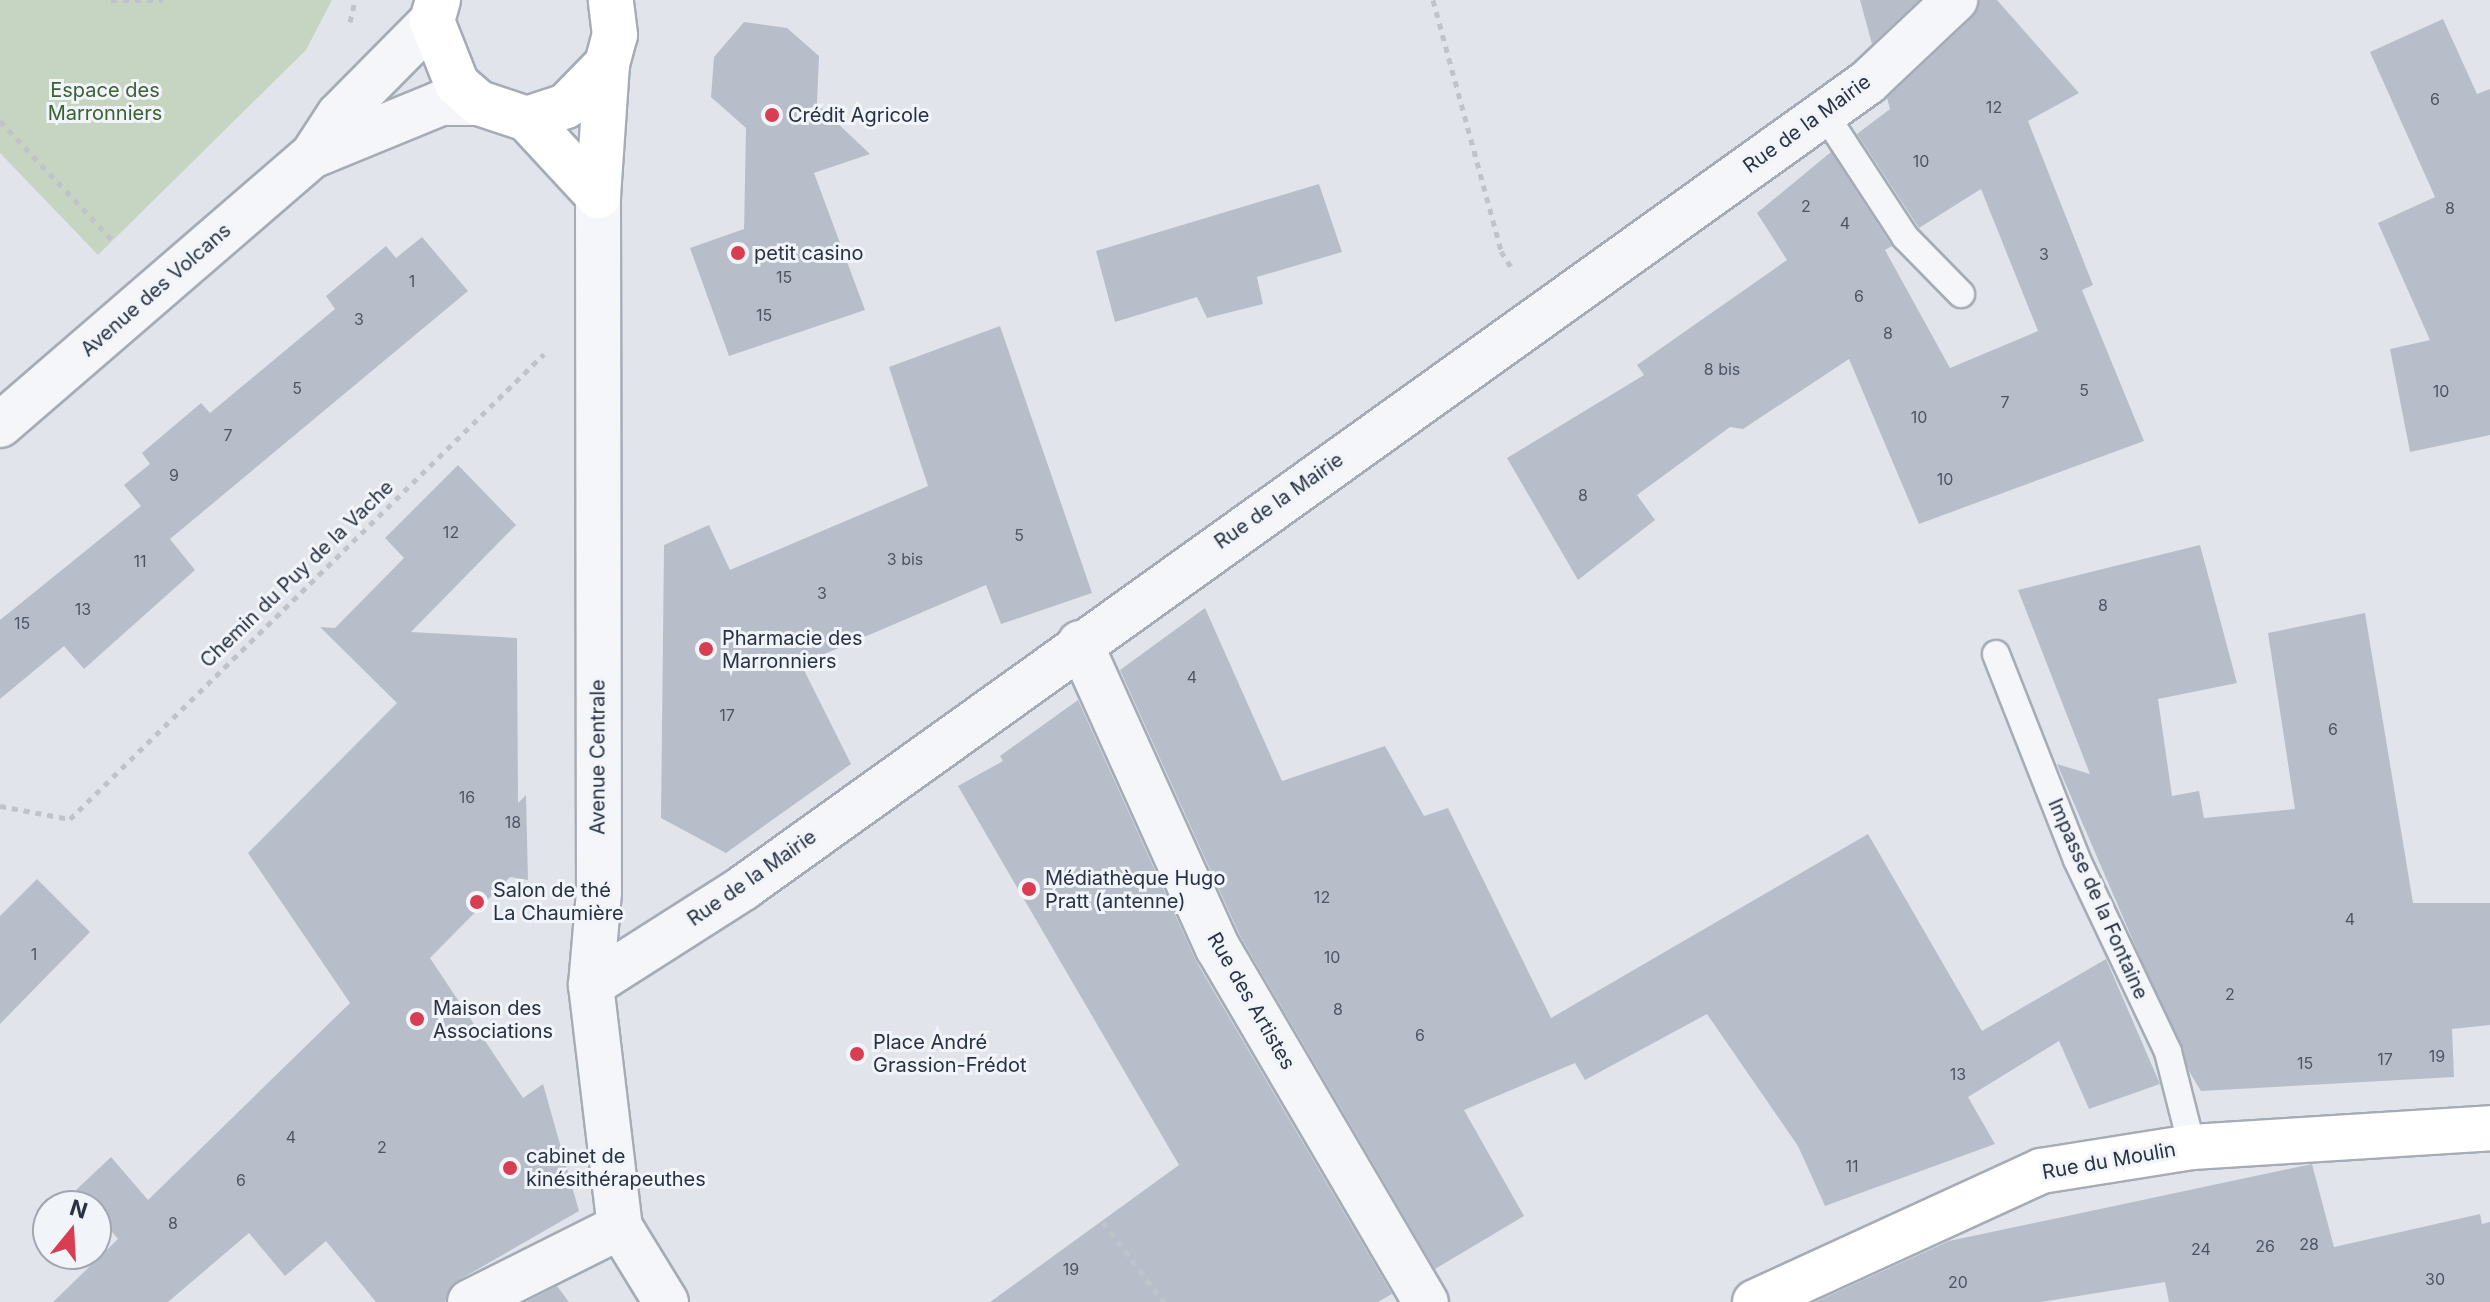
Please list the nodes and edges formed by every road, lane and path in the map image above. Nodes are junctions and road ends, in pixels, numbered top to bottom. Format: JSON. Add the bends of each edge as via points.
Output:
{"nodes":[{"id":1,"x":111,"y":0,"type":"edge"},
{"id":2,"x":163,"y":0,"type":"edge"},
{"id":3,"x":611,"y":0,"type":"edge"},
{"id":4,"x":1433,"y":0,"type":"edge"},
{"id":5,"x":1955,"y":0,"type":"edge"},
{"id":6,"x":435,"y":10,"type":"edge"},
{"id":7,"x":607,"y":64,"type":"junction"},
{"id":8,"x":479,"y":103,"type":"junction"},
{"id":9,"x":1824,"y":113,"type":"junction"},
{"id":10,"x":527,"y":119,"type":"junction"},
{"id":11,"x":0,"y":121,"type":"edge"},
{"id":12,"x":312,"y":156,"type":"junction"},
{"id":13,"x":598,"y":196,"type":"junction"},
{"id":14,"x":113,"y":241,"type":"dead end"},
{"id":15,"x":1961,"y":294,"type":"dead end"},
{"id":16,"x":597,"y":301,"type":"junction"},
{"id":17,"x":1537,"y":317,"type":"junction"},
{"id":18,"x":0,"y":425,"type":"edge"},
{"id":19,"x":1080,"y":643,"type":"junction"},
{"id":20,"x":1996,"y":654,"type":"dead end"},
{"id":21,"x":0,"y":806,"type":"edge"},
{"id":22,"x":591,"y":985,"type":"junction"},
{"id":23,"x":2490,"y":1128,"type":"edge"},
{"id":24,"x":2192,"y":1147,"type":"junction"},
{"id":25,"x":1103,"y":1222,"type":"dead end"},
{"id":26,"x":620,"y":1227,"type":"junction"},
{"id":27,"x":1770,"y":1298,"type":"edge"},
{"id":28,"x":470,"y":1302,"type":"edge"},
{"id":29,"x":666,"y":1302,"type":"edge"},
{"id":30,"x":1164,"y":1302,"type":"edge"},
{"id":31,"x":1426,"y":1302,"type":"edge"}],
"edges":[{"from":1,"to":2,"type":"path"},
{"from":3,"to":7,"type":"main road","name":"Avenue Centrale","via":[[615,35]]},
{"from":4,"to":17,"type":"path","via":[[1501,251]]},
{"from":5,"to":9,"type":"street","name":"Rue de la Mairie"},
{"from":6,"to":8,"type":"main road","via":[[441,58]]},
{"from":6,"to":12,"type":"street","name":"Avenue des Volcans","via":[[339,115]]},
{"from":7,"to":10,"type":"main road","via":[[566,106]]},
{"from":7,"to":13,"type":"main road","name":"Avenue Centrale"},
{"from":8,"to":10,"type":"main road"},
{"from":8,"to":12,"type":"street","name":"Avenue des Volcans","via":[[441,103]]},
{"from":9,"to":15,"type":"lane","via":[[1905,237]]},
{"from":9,"to":17,"type":"street","name":"Rue de la Mairie"},
{"from":10,"to":13,"type":"main road"},
{"from":11,"to":14,"type":"path"},
{"from":12,"to":18,"type":"street","name":"Avenue des Volcans"},
{"from":13,"to":16,"type":"street","name":"Avenue Centrale"},
{"from":16,"to":21,"type":"path","name":"Chemin du Puy de la Vache","via":[[70,819]]},
{"from":16,"to":22,"type":"street","name":"Avenue Centrale","via":[[599,892]]},
{"from":17,"to":19,"type":"street","name":"Rue de la Mairie"},
{"from":19,"to":22,"type":"street","name":"Rue de la Mairie","via":[[743,888]]},
{"from":19,"to":31,"type":"street","name":"Rue des Artistes","via":[[1218,948]]},
{"from":20,"to":24,"type":"lane","name":"Impasse de la Fontaine","via":[[2077,860],[2168,1052]]},
{"from":22,"to":26,"type":"street","name":"Avenue Centrale"},
{"from":23,"to":24,"type":"main road","name":"Rue du Moulin"},
{"from":24,"to":27,"type":"main road","name":"Rue du Moulin","via":[[2041,1171]]},
{"from":25,"to":30,"type":"path"},
{"from":26,"to":28,"type":"street"},
{"from":26,"to":29,"type":"street","name":"Avenue Centrale"}]}
